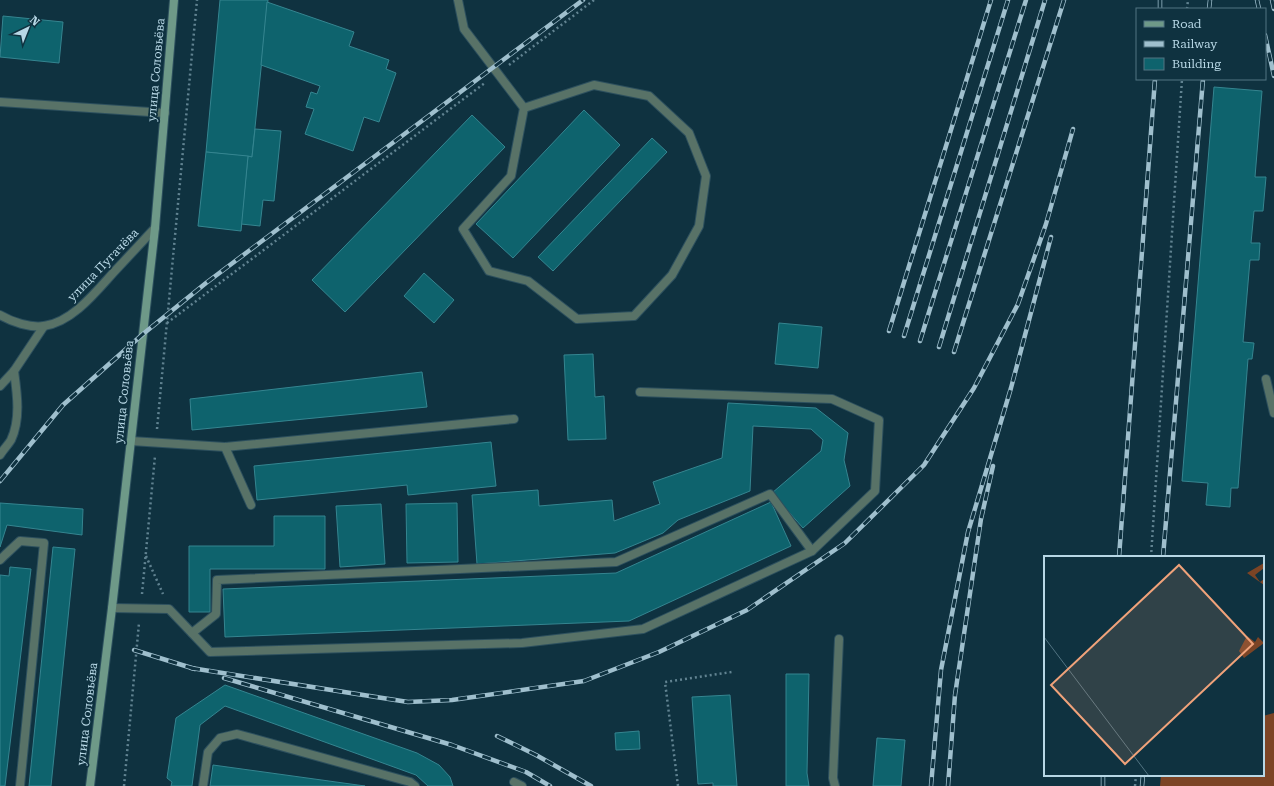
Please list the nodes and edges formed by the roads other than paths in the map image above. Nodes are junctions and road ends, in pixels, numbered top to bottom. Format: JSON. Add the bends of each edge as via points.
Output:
{"nodes":[{"id":1,"x":174,"y":0,"type":"edge"},
{"id":2,"x":458,"y":0,"type":"edge"},
{"id":3,"x":0,"y":102,"type":"edge"},
{"id":4,"x":524,"y":108,"type":"junction"},
{"id":5,"x":164,"y":113,"type":"junction"},
{"id":6,"x":155,"y":228,"type":"junction"},
{"id":7,"x":0,"y":316,"type":"edge"},
{"id":8,"x":44,"y":326,"type":"junction"},
{"id":9,"x":14,"y":371,"type":"junction"},
{"id":10,"x":1266,"y":379,"type":"dead end"},
{"id":11,"x":0,"y":386,"type":"edge"},
{"id":12,"x":640,"y":392,"type":"dead end"},
{"id":13,"x":1274,"y":413,"type":"edge"},
{"id":14,"x":514,"y":419,"type":"dead end"},
{"id":15,"x":131,"y":441,"type":"junction"},
{"id":16,"x":225,"y":447,"type":"junction"},
{"id":17,"x":0,"y":455,"type":"edge"},
{"id":18,"x":251,"y":505,"type":"dead end"},
{"id":19,"x":812,"y":551,"type":"junction"},
{"id":20,"x":0,"y":560,"type":"edge"},
{"id":21,"x":112,"y":608,"type":"junction"},
{"id":22,"x":192,"y":633,"type":"junction"},
{"id":23,"x":839,"y":639,"type":"dead end"},
{"id":24,"x":510,"y":784,"type":"edge"},
{"id":25,"x":20,"y":786,"type":"edge"},
{"id":26,"x":90,"y":786,"type":"edge"},
{"id":27,"x":203,"y":786,"type":"edge"},
{"id":28,"x":415,"y":786,"type":"edge"},
{"id":29,"x":522,"y":786,"type":"edge"},
{"id":30,"x":835,"y":786,"type":"edge"}],
"edges":[{"from":1,"to":5,"type":"street","name":"улица Соловьёва"},
{"from":2,"to":4,"type":"street","via":[[464,29]]},
{"from":3,"to":5,"type":"street"},
{"from":4,"to":4,"type":"street","via":[[594,85],[649,96],[689,133],[706,176],[699,226],[672,275],[634,316],[577,319],[528,281],[489,271],[463,229],[511,176]]},
{"from":5,"to":6,"type":"street","name":"улица Соловьёва"},
{"from":6,"to":8,"type":"street","name":"улица Пугачёва","via":[[83,305],[62,320]]},
{"from":6,"to":15,"type":"street","name":"улица Соловьёва"},
{"from":7,"to":8,"type":"street","name":"улица Пугачёва","via":[[21,324]]},
{"from":8,"to":9,"type":"street"},
{"from":9,"to":11,"type":"street"},
{"from":9,"to":17,"type":"street","via":[[17,393],[16,422],[11,440]]},
{"from":10,"to":13,"type":"street"},
{"from":12,"to":19,"type":"street","via":[[832,399],[879,420],[875,491]]},
{"from":14,"to":16,"type":"street"},
{"from":15,"to":16,"type":"street"},
{"from":15,"to":21,"type":"street","name":"улица Соловьёва"},
{"from":16,"to":18,"type":"street"},
{"from":19,"to":22,"type":"street","via":[[643,629],[522,643],[210,652]]},
{"from":19,"to":22,"type":"street","via":[[770,494],[616,562],[217,580],[216,614]]},
{"from":20,"to":25,"type":"street","via":[[20,541],[44,543]]},
{"from":21,"to":22,"type":"street","via":[[169,609]]},
{"from":21,"to":26,"type":"street","name":"улица Соловьёва"},
{"from":23,"to":30,"type":"street"},
{"from":24,"to":29,"type":"street"},
{"from":27,"to":28,"type":"street","via":[[208,752],[220,738],[237,734],[410,782]]}]}
